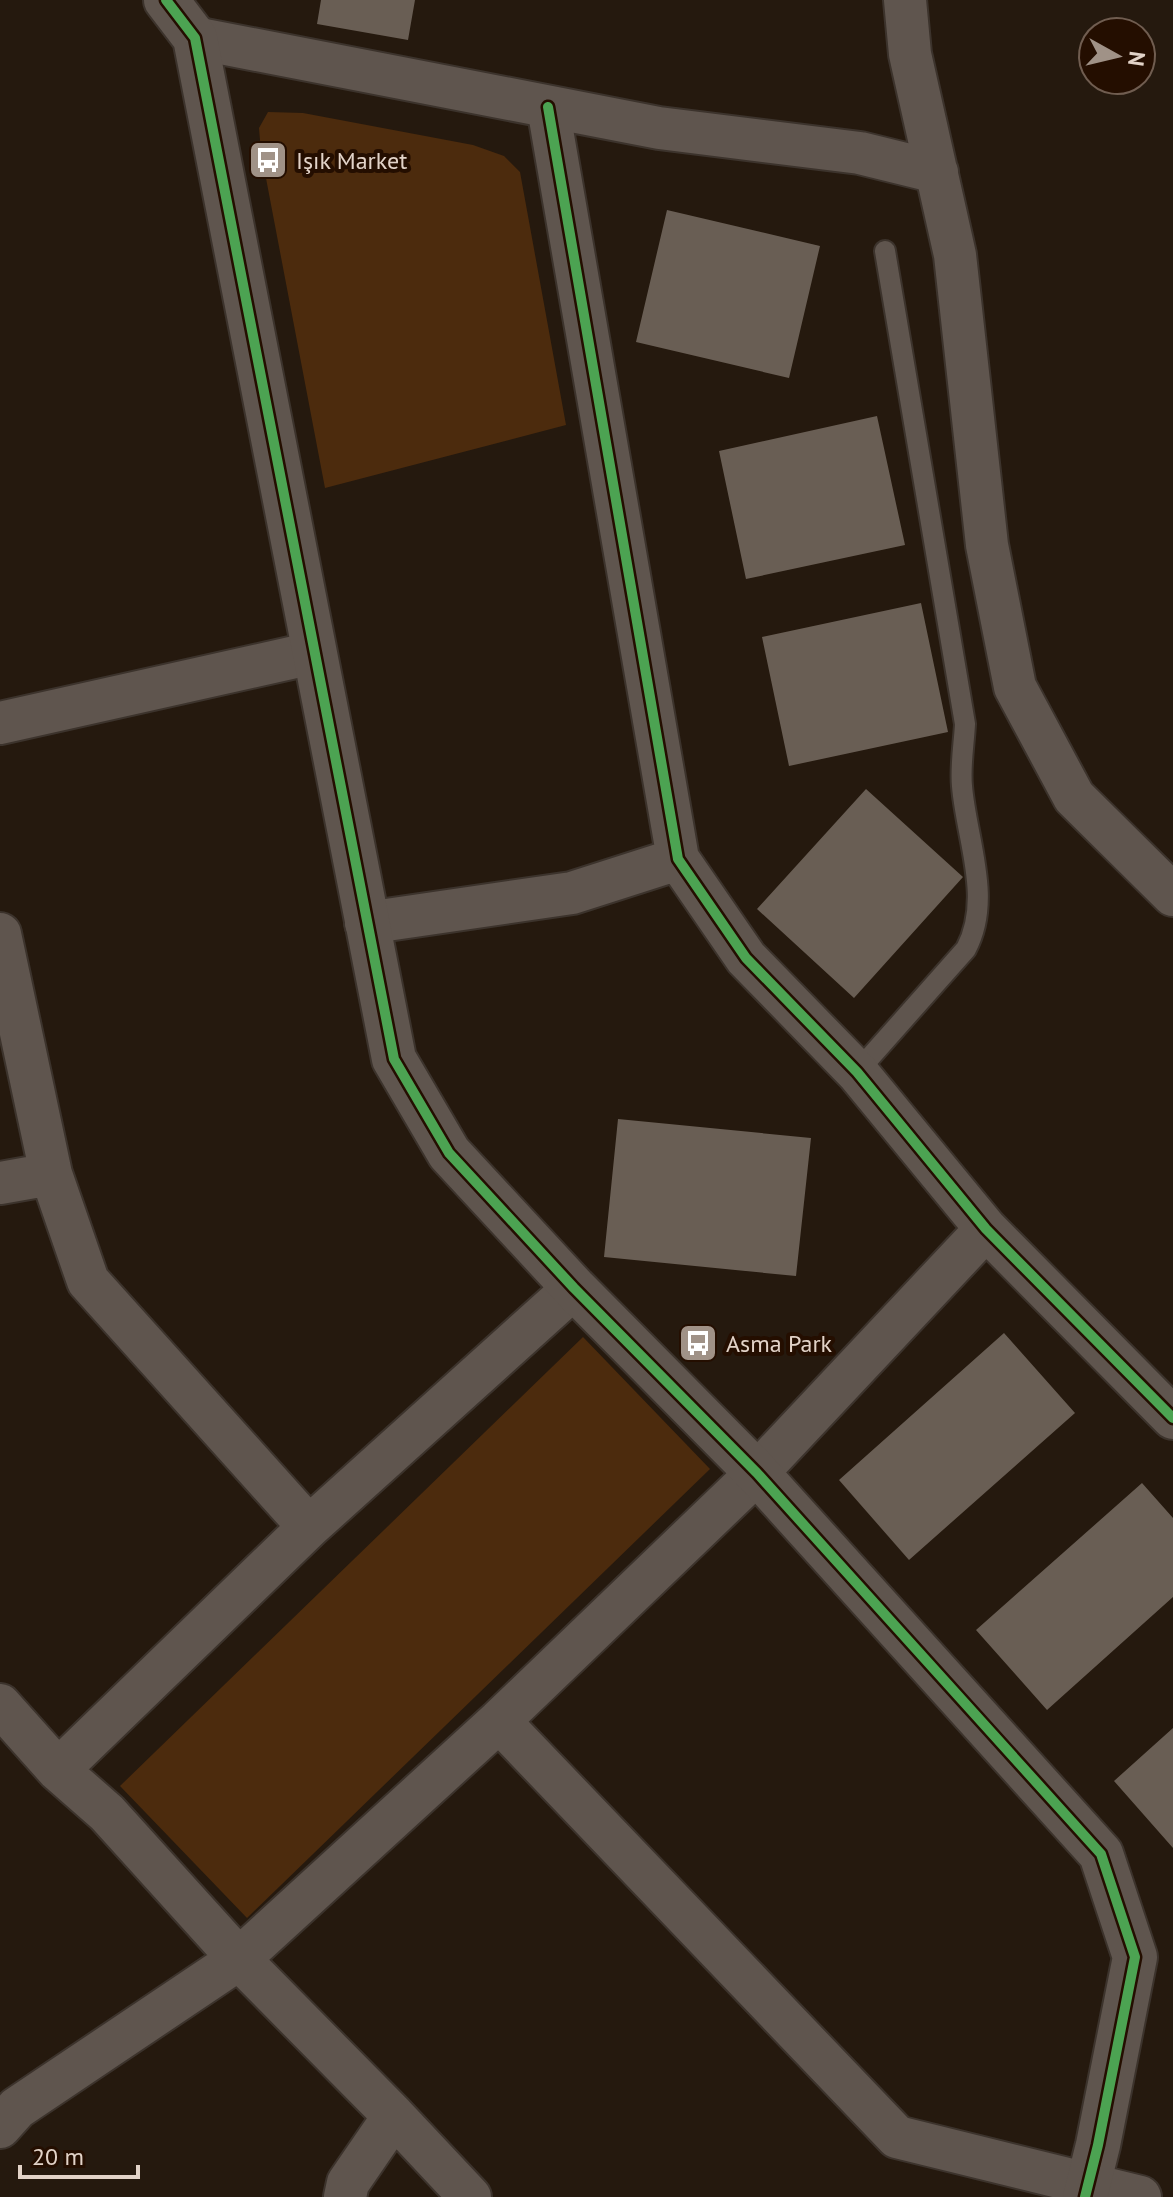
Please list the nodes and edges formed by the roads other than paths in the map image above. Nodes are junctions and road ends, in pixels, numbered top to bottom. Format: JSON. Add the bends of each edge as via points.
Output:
{"nodes":[{"id":1,"x":166,"y":0,"type":"edge"},
{"id":2,"x":905,"y":0,"type":"edge"},
{"id":3,"x":195,"y":38,"type":"junction"},
{"id":4,"x":548,"y":107,"type":"junction"},
{"id":5,"x":937,"y":172,"type":"junction"},
{"id":6,"x":885,"y":251,"type":"dead end"},
{"id":7,"x":313,"y":653,"type":"junction"},
{"id":8,"x":0,"y":723,"type":"edge"},
{"id":9,"x":678,"y":859,"type":"junction"},
{"id":10,"x":1173,"y":895,"type":"edge"},
{"id":11,"x":366,"y":923,"type":"junction"},
{"id":12,"x":0,"y":934,"type":"edge"},
{"id":13,"x":857,"y":1072,"type":"junction"},
{"id":14,"x":51,"y":1174,"type":"junction"},
{"id":15,"x":0,"y":1183,"type":"edge"},
{"id":16,"x":986,"y":1229,"type":"junction"},
{"id":17,"x":574,"y":1288,"type":"junction"},
{"id":18,"x":1173,"y":1418,"type":"edge"},
{"id":19,"x":757,"y":1473,"type":"junction"},
{"id":20,"x":309,"y":1527,"type":"junction"},
{"id":21,"x":0,"y":1705,"type":"edge"},
{"id":22,"x":499,"y":1721,"type":"junction"},
{"id":23,"x":58,"y":1770,"type":"junction"},
{"id":24,"x":239,"y":1959,"type":"junction"},
{"id":25,"x":394,"y":2116,"type":"junction"},
{"id":26,"x":0,"y":2127,"type":"edge"},
{"id":27,"x":1086,"y":2191,"type":"edge"},
{"id":28,"x":345,"y":2197,"type":"edge"},
{"id":29,"x":470,"y":2197,"type":"edge"},
{"id":30,"x":1140,"y":2197,"type":"edge"}],
"edges":[{"from":1,"to":3,"type":"street"},
{"from":2,"to":5,"type":"street","via":[[910,54]]},
{"from":3,"to":4,"type":"street"},
{"from":3,"to":7,"type":"street"},
{"from":4,"to":5,"type":"street","via":[[659,128],[860,153]]},
{"from":4,"to":9,"type":"street"},
{"from":5,"to":10,"type":"street","via":[[955,255],[987,545],[1015,687],[1074,797]]},
{"from":6,"to":13,"type":"lane","via":[[965,724],[961,783],[978,916],[966,949]]},
{"from":7,"to":8,"type":"street"},
{"from":7,"to":11,"type":"street"},
{"from":9,"to":11,"type":"street","via":[[572,893]]},
{"from":9,"to":13,"type":"street","via":[[746,958]]},
{"from":11,"to":17,"type":"street","via":[[394,1059],[449,1153]]},
{"from":12,"to":14,"type":"street"},
{"from":13,"to":16,"type":"street"},
{"from":14,"to":15,"type":"street"},
{"from":14,"to":20,"type":"street","via":[[88,1281]]},
{"from":16,"to":18,"type":"street"},
{"from":16,"to":19,"type":"street"},
{"from":17,"to":19,"type":"street"},
{"from":17,"to":20,"type":"street"},
{"from":19,"to":22,"type":"street"},
{"from":19,"to":27,"type":"street","via":[[1101,1854],[1135,1957]]},
{"from":20,"to":23,"type":"street"},
{"from":21,"to":23,"type":"street"},
{"from":22,"to":24,"type":"street"},
{"from":22,"to":27,"type":"street","via":[[897,2137]]},
{"from":23,"to":24,"type":"street","via":[[107,1813]]},
{"from":24,"to":25,"type":"street"},
{"from":24,"to":26,"type":"street","via":[[17,2108]]},
{"from":25,"to":28,"type":"street","via":[[348,2183]]},
{"from":25,"to":29,"type":"street"},
{"from":27,"to":30,"type":"street"}]}
